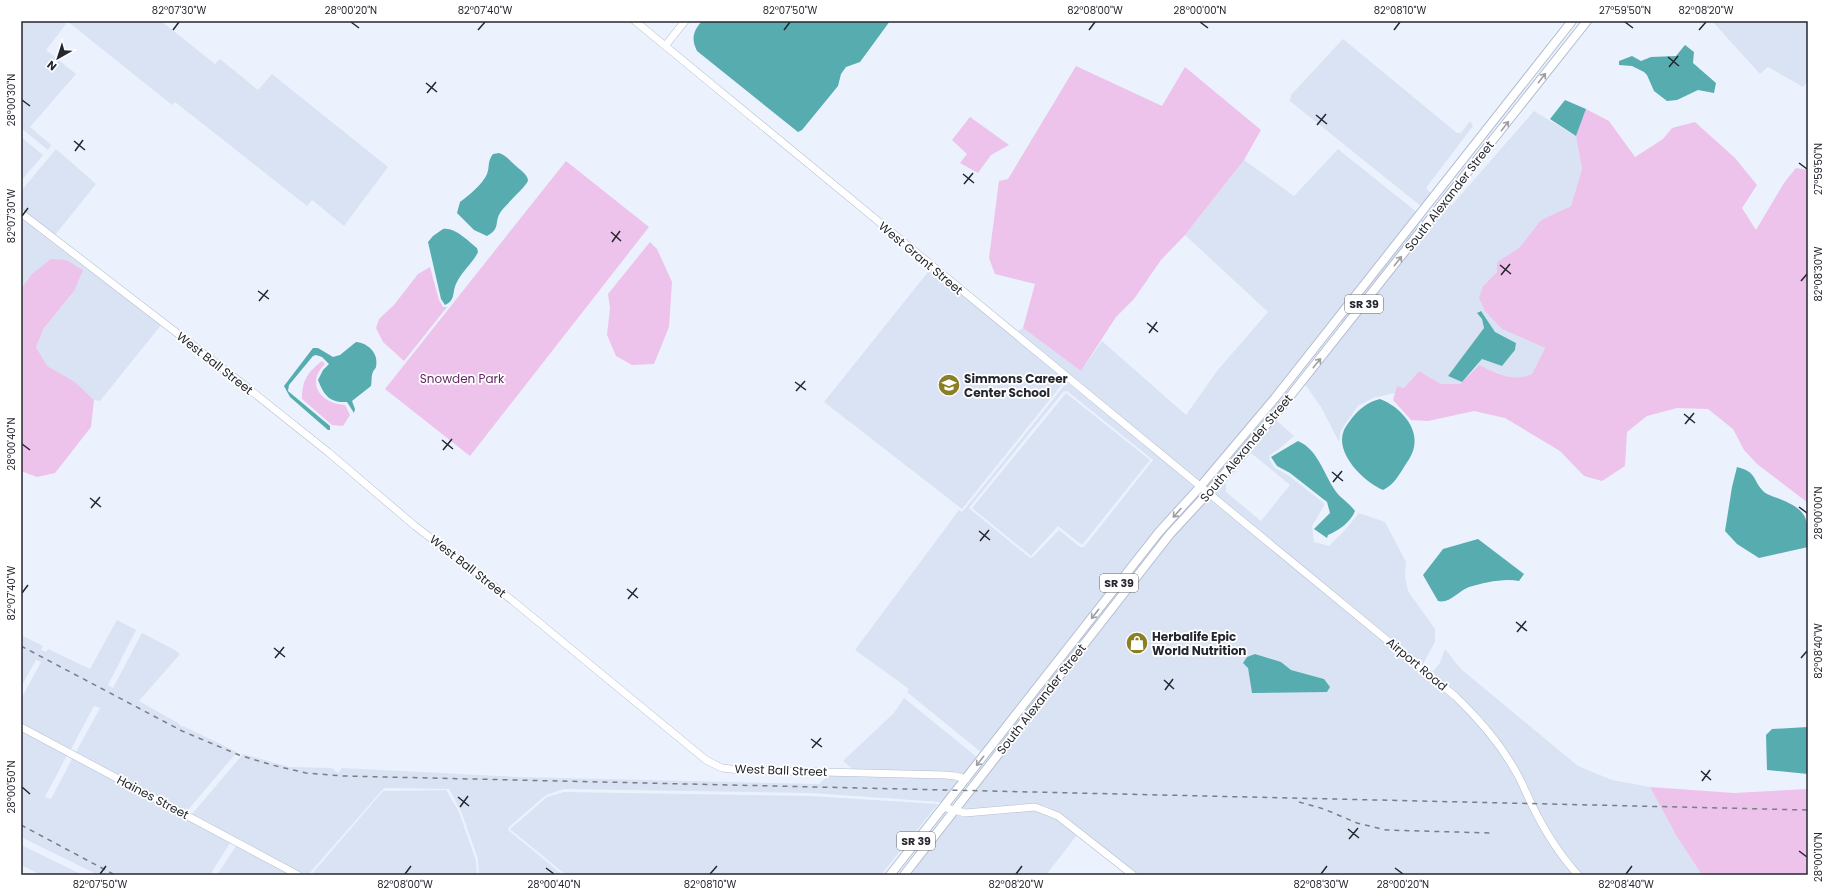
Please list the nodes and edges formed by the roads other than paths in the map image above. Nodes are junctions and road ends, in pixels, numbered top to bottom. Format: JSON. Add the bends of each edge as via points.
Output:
{"nodes":[{"id":1,"x":635,"y":21,"type":"edge"},
{"id":2,"x":685,"y":21,"type":"edge"},
{"id":3,"x":1572,"y":21,"type":"edge"},
{"id":4,"x":1587,"y":21,"type":"edge"},
{"id":5,"x":665,"y":46,"type":"junction"},
{"id":6,"x":21,"y":213,"type":"edge"},
{"id":7,"x":1335,"y":322,"type":"junction"},
{"id":8,"x":1344,"y":328,"type":"junction"},
{"id":9,"x":1200,"y":487,"type":"junction"},
{"id":10,"x":1208,"y":493,"type":"junction"},
{"id":11,"x":1142,"y":554,"type":"junction"},
{"id":12,"x":1150,"y":560,"type":"junction"},
{"id":13,"x":1086,"y":625,"type":"junction"},
{"id":14,"x":1094,"y":631,"type":"junction"},
{"id":15,"x":1038,"y":685,"type":"junction"},
{"id":16,"x":1047,"y":691,"type":"junction"},
{"id":17,"x":21,"y":727,"type":"edge"},
{"id":18,"x":966,"y":779,"type":"junction"},
{"id":19,"x":944,"y":807,"type":"junction"},
{"id":20,"x":954,"y":811,"type":"junction"},
{"id":21,"x":298,"y":875,"type":"edge"},
{"id":22,"x":890,"y":875,"type":"edge"},
{"id":23,"x":904,"y":875,"type":"edge"},
{"id":24,"x":1133,"y":875,"type":"edge"},
{"id":25,"x":1578,"y":875,"type":"edge"}],
"edges":[{"from":1,"to":5,"type":"street","name":"West Grant Street"},
{"from":2,"to":5,"type":"street"},
{"from":3,"to":7,"type":"main road","name":"South Alexander Street","number":"SR 39"},
{"from":8,"to":4,"type":"main road","name":"South Alexander Street","number":"SR 39","one_way":true},
{"from":5,"to":9,"type":"street","name":"West Grant Street"},
{"from":6,"to":18,"type":"street","name":"West Ball Street","via":[[292,423],[415,526],[513,601],[706,760],[722,768],[740,770],[955,776]]},
{"from":7,"to":8,"type":"main road"},
{"from":7,"to":9,"type":"main road","name":"South Alexander Street","number":"SR 39"},
{"from":10,"to":8,"type":"main road","name":"South Alexander Street","number":"SR 39","one_way":true,"via":[[1256,438]]},
{"from":9,"to":10,"type":"street","name":"West Grant Street"},
{"from":9,"to":11,"type":"main road","name":"South Alexander Street","number":"SR 39","one_way":true},
{"from":10,"to":12,"type":"main road","name":"South Alexander Street","number":"SR 39"},
{"from":10,"to":25,"type":"street","name":"Airport Road","via":[[1425,670],[1477,717],[1495,738],[1517,773],[1555,846]]},
{"from":11,"to":12,"type":"main road"},
{"from":11,"to":13,"type":"main road","name":"South Alexander Street","number":"SR 39","one_way":true},
{"from":12,"to":14,"type":"main road","name":"South Alexander Street","number":"SR 39"},
{"from":13,"to":14,"type":"main road"},
{"from":13,"to":15,"type":"main road","name":"South Alexander Street","number":"SR 39"},
{"from":14,"to":16,"type":"main road","name":"South Alexander Street","number":"SR 39"},
{"from":15,"to":16,"type":"main road"},
{"from":15,"to":18,"type":"main road","name":"South Alexander Street","number":"SR 39","one_way":true},
{"from":16,"to":20,"type":"main road","name":"South Alexander Street","number":"SR 39"},
{"from":17,"to":21,"type":"street","name":"Haines Street"},
{"from":18,"to":19,"type":"main road","name":"South Alexander Street","number":"SR 39"},
{"from":19,"to":20,"type":"street"},
{"from":19,"to":22,"type":"main road","name":"South Alexander Street","number":"SR 39"},
{"from":20,"to":23,"type":"main road","name":"South Alexander Street","number":"SR 39"},
{"from":20,"to":24,"type":"street","via":[[965,813],[1022,807],[1047,810]]}]}
